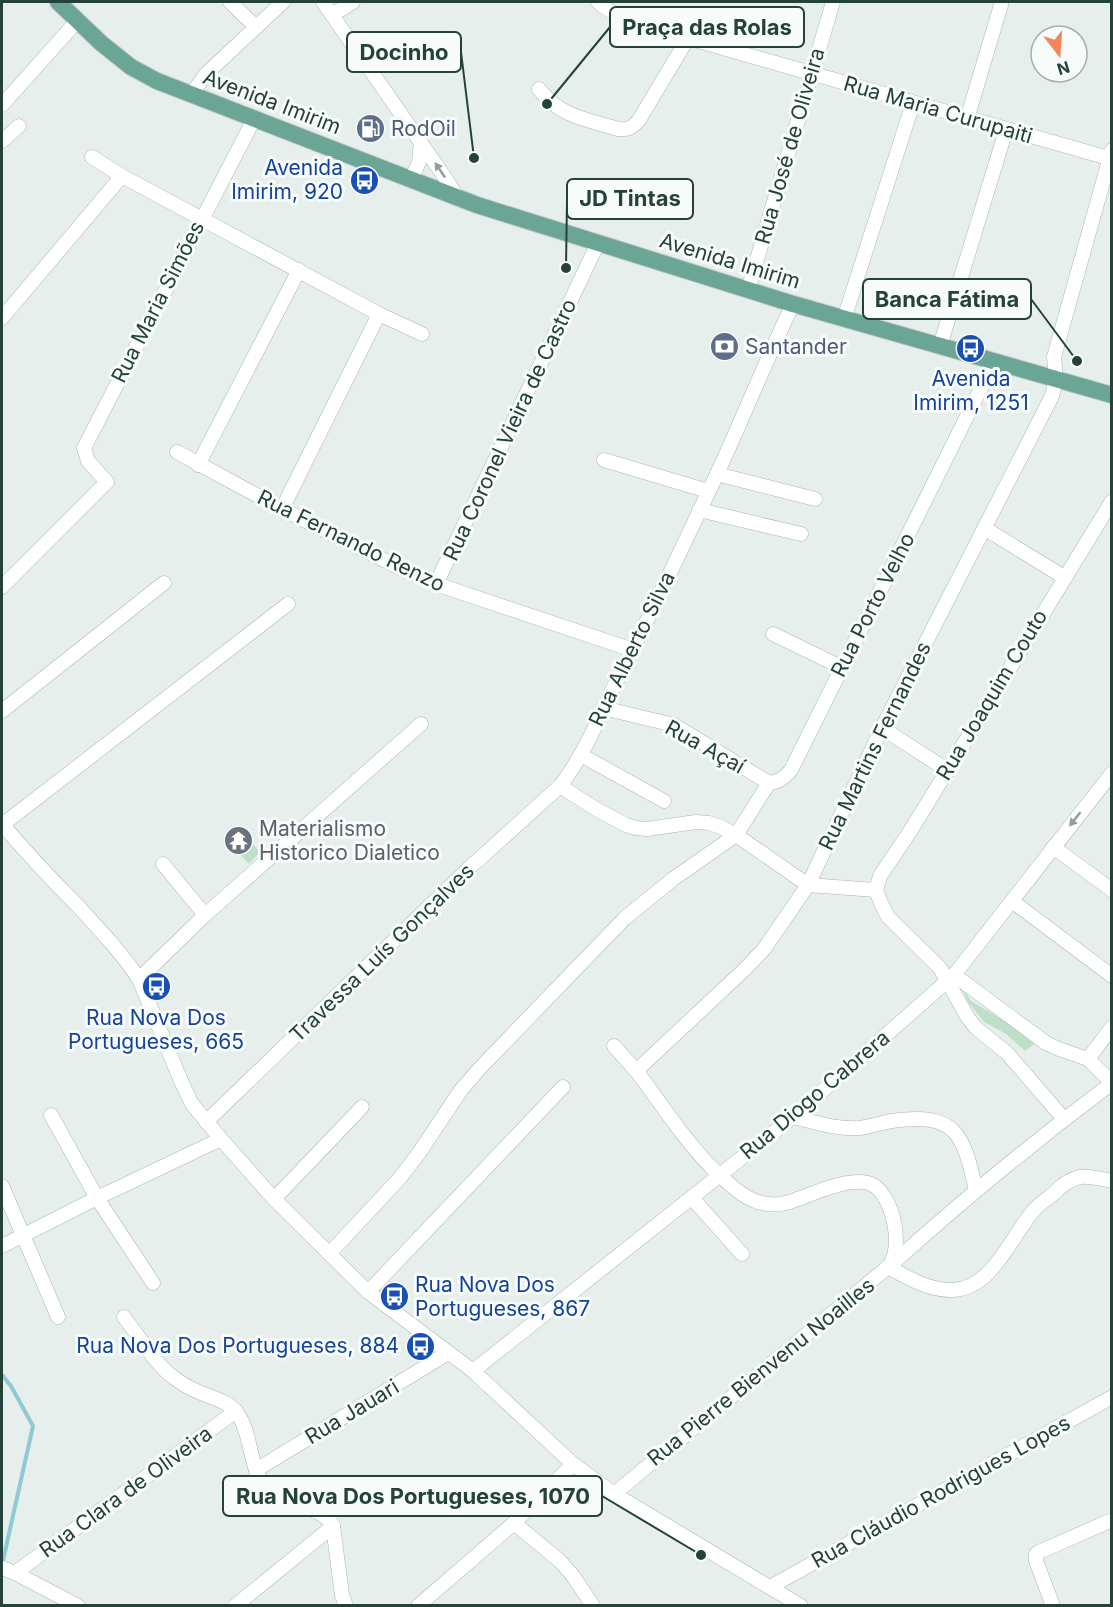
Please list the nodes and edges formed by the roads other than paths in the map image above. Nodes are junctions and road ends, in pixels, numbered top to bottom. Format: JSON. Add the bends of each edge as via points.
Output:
{"nodes":[{"id":1,"x":58,"y":2,"type":"edge"},
{"id":2,"x":230,"y":2,"type":"edge"},
{"id":3,"x":283,"y":2,"type":"edge"},
{"id":4,"x":323,"y":2,"type":"edge"},
{"id":5,"x":353,"y":2,"type":"edge"},
{"id":6,"x":598,"y":2,"type":"edge"},
{"id":7,"x":833,"y":2,"type":"edge"},
{"id":8,"x":1001,"y":5,"type":"dead end"},
{"id":9,"x":332,"y":15,"type":"junction"},
{"id":10,"x":78,"y":20,"type":"junction"},
{"id":11,"x":256,"y":27,"type":"junction"},
{"id":12,"x":688,"y":39,"type":"junction"},
{"id":13,"x":811,"y":74,"type":"junction"},
{"id":14,"x":539,"y":89,"type":"dead end"},
{"id":15,"x":191,"y":95,"type":"junction"},
{"id":16,"x":913,"y":103,"type":"junction"},
{"id":17,"x":2,"y":105,"type":"edge"},
{"id":18,"x":254,"y":119,"type":"junction"},
{"id":19,"x":967,"y":119,"type":"junction"},
{"id":20,"x":19,"y":126,"type":"dead end"},
{"id":21,"x":1006,"y":130,"type":"junction"},
{"id":22,"x":2,"y":141,"type":"edge"},
{"id":23,"x":421,"y":143,"type":"junction"},
{"id":24,"x":1111,"y":156,"type":"edge"},
{"id":25,"x":92,"y":158,"type":"dead end"},
{"id":26,"x":122,"y":176,"type":"junction"},
{"id":27,"x":411,"y":180,"type":"junction"},
{"id":28,"x":458,"y":198,"type":"junction"},
{"id":29,"x":202,"y":217,"type":"junction"},
{"id":30,"x":598,"y":243,"type":"junction"},
{"id":31,"x":299,"y":270,"type":"junction"},
{"id":32,"x":748,"y":290,"type":"junction"},
{"id":33,"x":793,"y":304,"type":"junction"},
{"id":34,"x":380,"y":314,"type":"junction"},
{"id":35,"x":2,"y":318,"type":"edge"},
{"id":36,"x":844,"y":318,"type":"junction"},
{"id":37,"x":422,"y":334,"type":"dead end"},
{"id":38,"x":940,"y":346,"type":"junction"},
{"id":39,"x":994,"y":362,"type":"junction"},
{"id":40,"x":1056,"y":379,"type":"junction"},
{"id":41,"x":1112,"y":395,"type":"edge"},
{"id":42,"x":177,"y":453,"type":"dead end"},
{"id":43,"x":604,"y":460,"type":"dead end"},
{"id":44,"x":198,"y":465,"type":"junction"},
{"id":45,"x":717,"y":474,"type":"junction"},
{"id":46,"x":708,"y":492,"type":"junction"},
{"id":47,"x":815,"y":499,"type":"dead end"},
{"id":48,"x":1112,"y":501,"type":"edge"},
{"id":49,"x":282,"y":509,"type":"junction"},
{"id":50,"x":699,"y":510,"type":"junction"},
{"id":51,"x":984,"y":528,"type":"junction"},
{"id":52,"x":801,"y":534,"type":"dead end"},
{"id":53,"x":1064,"y":577,"type":"junction"},
{"id":54,"x":164,"y":583,"type":"dead end"},
{"id":55,"x":436,"y":584,"type":"junction"},
{"id":56,"x":2,"y":587,"type":"edge"},
{"id":57,"x":288,"y":604,"type":"dead end"},
{"id":58,"x":772,"y":634,"type":"dead end"},
{"id":59,"x":633,"y":650,"type":"junction"},
{"id":60,"x":841,"y":667,"type":"junction"},
{"id":61,"x":603,"y":708,"type":"junction"},
{"id":62,"x":2,"y":711,"type":"edge"},
{"id":63,"x":422,"y":724,"type":"dead end"},
{"id":64,"x":882,"y":728,"type":"junction"},
{"id":65,"x":581,"y":755,"type":"junction"},
{"id":66,"x":947,"y":770,"type":"junction"},
{"id":67,"x":1112,"y":773,"type":"edge"},
{"id":68,"x":769,"y":783,"type":"junction"},
{"id":69,"x":560,"y":786,"type":"junction"},
{"id":70,"x":664,"y":801,"type":"dead end"},
{"id":71,"x":2,"y":825,"type":"edge"},
{"id":72,"x":736,"y":835,"type":"junction"},
{"id":73,"x":1053,"y":847,"type":"junction"},
{"id":74,"x":163,"y":864,"type":"dead end"},
{"id":75,"x":808,"y":885,"type":"junction"},
{"id":76,"x":876,"y":890,"type":"junction"},
{"id":77,"x":1112,"y":890,"type":"edge"},
{"id":78,"x":1012,"y":901,"type":"junction"},
{"id":79,"x":205,"y":915,"type":"junction"},
{"id":80,"x":1112,"y":976,"type":"edge"},
{"id":81,"x":951,"y":978,"type":"junction"},
{"id":82,"x":139,"y":979,"type":"junction"},
{"id":83,"x":1112,"y":1027,"type":"edge"},
{"id":84,"x":614,"y":1046,"type":"dead end"},
{"id":85,"x":1088,"y":1059,"type":"junction"},
{"id":86,"x":636,"y":1071,"type":"junction"},
{"id":87,"x":1112,"y":1083,"type":"edge"},
{"id":88,"x":563,"y":1087,"type":"dead end"},
{"id":89,"x":362,"y":1107,"type":"dead end"},
{"id":90,"x":51,"y":1115,"type":"dead end"},
{"id":91,"x":793,"y":1117,"type":"junction"},
{"id":92,"x":1064,"y":1119,"type":"junction"},
{"id":93,"x":206,"y":1122,"type":"junction"},
{"id":94,"x":221,"y":1140,"type":"junction"},
{"id":95,"x":720,"y":1176,"type":"junction"},
{"id":96,"x":1112,"y":1181,"type":"edge"},
{"id":97,"x":2,"y":1186,"type":"edge"},
{"id":98,"x":976,"y":1190,"type":"junction"},
{"id":99,"x":97,"y":1198,"type":"junction"},
{"id":100,"x":273,"y":1198,"type":"junction"},
{"id":101,"x":692,"y":1198,"type":"junction"},
{"id":102,"x":23,"y":1235,"type":"junction"},
{"id":103,"x":2,"y":1246,"type":"edge"},
{"id":104,"x":329,"y":1254,"type":"junction"},
{"id":105,"x":742,"y":1254,"type":"dead end"},
{"id":106,"x":890,"y":1265,"type":"junction"},
{"id":107,"x":153,"y":1283,"type":"dead end"},
{"id":108,"x":369,"y":1292,"type":"junction"},
{"id":109,"x":58,"y":1317,"type":"dead end"},
{"id":110,"x":124,"y":1317,"type":"dead end"},
{"id":111,"x":448,"y":1353,"type":"junction"},
{"id":112,"x":473,"y":1371,"type":"junction"},
{"id":113,"x":1112,"y":1397,"type":"edge"},
{"id":114,"x":236,"y":1411,"type":"junction"},
{"id":115,"x":573,"y":1464,"type":"junction"},
{"id":116,"x":256,"y":1470,"type":"junction"},
{"id":117,"x":614,"y":1494,"type":"junction"},
{"id":118,"x":1112,"y":1520,"type":"edge"},
{"id":119,"x":514,"y":1523,"type":"junction"},
{"id":120,"x":333,"y":1526,"type":"junction"},
{"id":121,"x":8,"y":1571,"type":"edge"},
{"id":122,"x":770,"y":1587,"type":"junction"},
{"id":123,"x":78,"y":1605,"type":"edge"},
{"id":124,"x":235,"y":1605,"type":"edge"},
{"id":125,"x":346,"y":1605,"type":"edge"},
{"id":126,"x":418,"y":1605,"type":"edge"},
{"id":127,"x":593,"y":1605,"type":"edge"},
{"id":128,"x":801,"y":1605,"type":"edge"},
{"id":129,"x":1053,"y":1605,"type":"edge"}],
"edges":[{"from":1,"to":10,"type":"main road","name":"Avenida Imirim"},
{"from":2,"to":11,"type":"street"},
{"from":3,"to":11,"type":"street"},
{"from":4,"to":9,"type":"street"},
{"from":5,"to":9,"type":"street"},
{"from":6,"to":12,"type":"street","name":"Rua Maria Curupaiti","via":[[624,17]]},
{"from":7,"to":13,"type":"street","name":"Rua José de Oliveira"},
{"from":8,"to":19,"type":"street"},
{"from":9,"to":23,"type":"street"},
{"from":10,"to":15,"type":"main road","name":"Avenida Imirim","via":[[131,67]]},
{"from":10,"to":17,"type":"street"},
{"from":11,"to":15,"type":"street","via":[[206,74]]},
{"from":12,"to":13,"type":"street","name":"Rua Maria Curupaiti"},
{"from":12,"to":14,"type":"street","via":[[632,128],[618,129],[568,114],[547,100]]},
{"from":13,"to":16,"type":"street","name":"Rua Maria Curupaiti"},
{"from":13,"to":32,"type":"street","name":"Rua José de Oliveira"},
{"from":15,"to":18,"type":"main road","name":"Avenida Imirim"},
{"from":16,"to":19,"type":"street","name":"Rua Maria Curupaiti"},
{"from":16,"to":36,"type":"street"},
{"from":18,"to":27,"type":"main road","name":"Avenida Imirim"},
{"from":18,"to":29,"type":"street","name":"Rua Maria Simões"},
{"from":19,"to":21,"type":"street","name":"Rua Maria Curupaiti"},
{"from":20,"to":22,"type":"street"},
{"from":21,"to":24,"type":"street","name":"Rua Maria Curupaiti"},
{"from":21,"to":38,"type":"street"},
{"from":23,"to":27,"type":"street","via":[[419,162]]},
{"from":28,"to":23,"type":"street","one_way":true},
{"from":24,"to":40,"type":"street","name":"Rua Martins Fernandes","via":[[1054,357]]},
{"from":25,"to":26,"type":"street"},
{"from":26,"to":29,"type":"street"},
{"from":26,"to":35,"type":"street"},
{"from":27,"to":28,"type":"main road","name":"Avenida Imirim"},
{"from":28,"to":30,"type":"main road","name":"Avenida Imirim"},
{"from":29,"to":31,"type":"street"},
{"from":29,"to":56,"type":"street","name":"Rua Maria Simões","via":[[84,448],[88,461],[107,482]]},
{"from":30,"to":32,"type":"main road","name":"Avenida Imirim"},
{"from":30,"to":55,"type":"street","name":"Rua Coronel Vieira de Castro"},
{"from":31,"to":34,"type":"street"},
{"from":31,"to":44,"type":"street"},
{"from":32,"to":33,"type":"main road","name":"Avenida Imirim"},
{"from":33,"to":36,"type":"main road","name":"Avenida Imirim"},
{"from":33,"to":45,"type":"street","name":"Rua Alberto Silva"},
{"from":34,"to":37,"type":"street"},
{"from":34,"to":49,"type":"street"},
{"from":36,"to":38,"type":"main road","name":"Avenida Imirim"},
{"from":38,"to":39,"type":"main road","name":"Avenida Imirim"},
{"from":39,"to":40,"type":"main road","name":"Avenida Imirim"},
{"from":39,"to":60,"type":"street","name":"Rua Porto Velho"},
{"from":40,"to":41,"type":"main road","name":"Avenida Imirim"},
{"from":40,"to":51,"type":"street","name":"Rua Martins Fernandes","via":[[1052,396]]},
{"from":42,"to":44,"type":"street","name":"Rua Fernando Renzo"},
{"from":43,"to":46,"type":"street"},
{"from":44,"to":49,"type":"street","name":"Rua Fernando Renzo"},
{"from":45,"to":46,"type":"street","name":"Rua Alberto Silva"},
{"from":45,"to":47,"type":"street"},
{"from":46,"to":50,"type":"street","name":"Rua Alberto Silva"},
{"from":48,"to":53,"type":"street","name":"Rua Joaquim Couto"},
{"from":49,"to":55,"type":"street","name":"Rua Fernando Renzo"},
{"from":50,"to":52,"type":"street"},
{"from":50,"to":59,"type":"street","name":"Rua Alberto Silva"},
{"from":51,"to":53,"type":"street"},
{"from":51,"to":64,"type":"street","name":"Rua Martins Fernandes"},
{"from":53,"to":66,"type":"street","name":"Rua Joaquim Couto"},
{"from":54,"to":62,"type":"street"},
{"from":55,"to":59,"type":"street","name":"Rua Fernando Renzo"},
{"from":57,"to":71,"type":"street"},
{"from":58,"to":60,"type":"street"},
{"from":59,"to":61,"type":"street","name":"Rua Alberto Silva"},
{"from":60,"to":68,"type":"street","name":"Rua Porto Velho","via":[[791,770],[784,778]]},
{"from":61,"to":65,"type":"street","name":"Rua Alberto Silva"},
{"from":61,"to":68,"type":"street","name":"Rua Açaí","via":[[674,725]]},
{"from":63,"to":79,"type":"street"},
{"from":64,"to":66,"type":"street"},
{"from":64,"to":75,"type":"street","name":"Rua Martins Fernandes"},
{"from":65,"to":69,"type":"street","name":"Rua Alberto Silva"},
{"from":65,"to":70,"type":"street"},
{"from":66,"to":76,"type":"street","name":"Rua Joaquim Couto","via":[[880,876]]},
{"from":67,"to":73,"type":"street","name":"Rua Diogo Cabrera","one_way":true},
{"from":68,"to":72,"type":"street","name":"Rua Porto Velho"},
{"from":69,"to":72,"type":"street","via":[[636,828],[696,822],[709,823]]},
{"from":69,"to":93,"type":"street","name":"Travessa Luís Gonçalves"},
{"from":71,"to":82,"type":"street","via":[[110,940]]},
{"from":72,"to":75,"type":"street"},
{"from":72,"to":104,"type":"street","via":[[626,918],[555,989],[461,1090],[399,1179]]},
{"from":73,"to":77,"type":"street"},
{"from":73,"to":78,"type":"street","name":"Rua Diogo Cabrera"},
{"from":74,"to":79,"type":"street"},
{"from":75,"to":76,"type":"street"},
{"from":75,"to":86,"type":"street","name":"Rua Martins Fernandes","via":[[764,949]]},
{"from":76,"to":81,"type":"street","via":[[888,917]]},
{"from":78,"to":80,"type":"street"},
{"from":78,"to":81,"type":"street","name":"Rua Diogo Cabrera"},
{"from":79,"to":82,"type":"street"},
{"from":81,"to":85,"type":"street","via":[[1046,1043]]},
{"from":81,"to":91,"type":"street","name":"Rua Diogo Cabrera"},
{"from":81,"to":92,"type":"street","via":[[976,1028],[1007,1053]]},
{"from":82,"to":93,"type":"street","via":[[181,1081]]},
{"from":83,"to":85,"type":"street"},
{"from":84,"to":86,"type":"street"},
{"from":85,"to":87,"type":"street"},
{"from":86,"to":95,"type":"street","via":[[681,1133]]},
{"from":87,"to":92,"type":"street"},
{"from":88,"to":108,"type":"street"},
{"from":89,"to":100,"type":"street"},
{"from":90,"to":99,"type":"street"},
{"from":91,"to":95,"type":"street","name":"Rua Diogo Cabrera"},
{"from":91,"to":98,"type":"street","via":[[849,1128],[910,1119],[942,1123],[954,1130],[962,1142]]},
{"from":92,"to":98,"type":"street"},
{"from":93,"to":94,"type":"street"},
{"from":94,"to":99,"type":"street"},
{"from":94,"to":100,"type":"street"},
{"from":95,"to":101,"type":"street","name":"Rua Diogo Cabrera"},
{"from":95,"to":106,"type":"street","via":[[745,1196],[771,1204],[846,1184],[871,1184],[881,1191],[895,1222],[895,1250]]},
{"from":96,"to":106,"type":"street","name":"Rua Pierre Bienvenu Noailles","via":[[1078,1177],[1064,1184],[1035,1209],[997,1263],[968,1287],[941,1289],[915,1281]]},
{"from":97,"to":102,"type":"street"},
{"from":98,"to":106,"type":"street"},
{"from":99,"to":102,"type":"street"},
{"from":99,"to":107,"type":"street"},
{"from":100,"to":104,"type":"street"},
{"from":101,"to":105,"type":"street"},
{"from":101,"to":112,"type":"street","name":"Rua Diogo Cabrera"},
{"from":102,"to":103,"type":"street"},
{"from":102,"to":109,"type":"street"},
{"from":104,"to":108,"type":"street"},
{"from":106,"to":117,"type":"street","name":"Rua Pierre Bienvenu Noailles"},
{"from":108,"to":111,"type":"street"},
{"from":110,"to":114,"type":"street","via":[[171,1376]]},
{"from":111,"to":112,"type":"street"},
{"from":111,"to":116,"type":"street","name":"Rua Jauari"},
{"from":112,"to":115,"type":"street"},
{"from":113,"to":122,"type":"street","name":"Rua Cláudio Rodrigues Lopes"},
{"from":114,"to":116,"type":"street"},
{"from":114,"to":121,"type":"street","name":"Rua Clara de Oliveira"},
{"from":115,"to":117,"type":"street"},
{"from":115,"to":119,"type":"street"},
{"from":116,"to":120,"type":"street","via":[[276,1497],[321,1513]]},
{"from":117,"to":122,"type":"street"},
{"from":118,"to":129,"type":"street","via":[[1036,1554]]},
{"from":119,"to":126,"type":"street"},
{"from":119,"to":127,"type":"street","via":[[560,1561]]},
{"from":120,"to":124,"type":"street"},
{"from":120,"to":125,"type":"street"},
{"from":121,"to":123,"type":"street"},
{"from":122,"to":128,"type":"street"}]}
